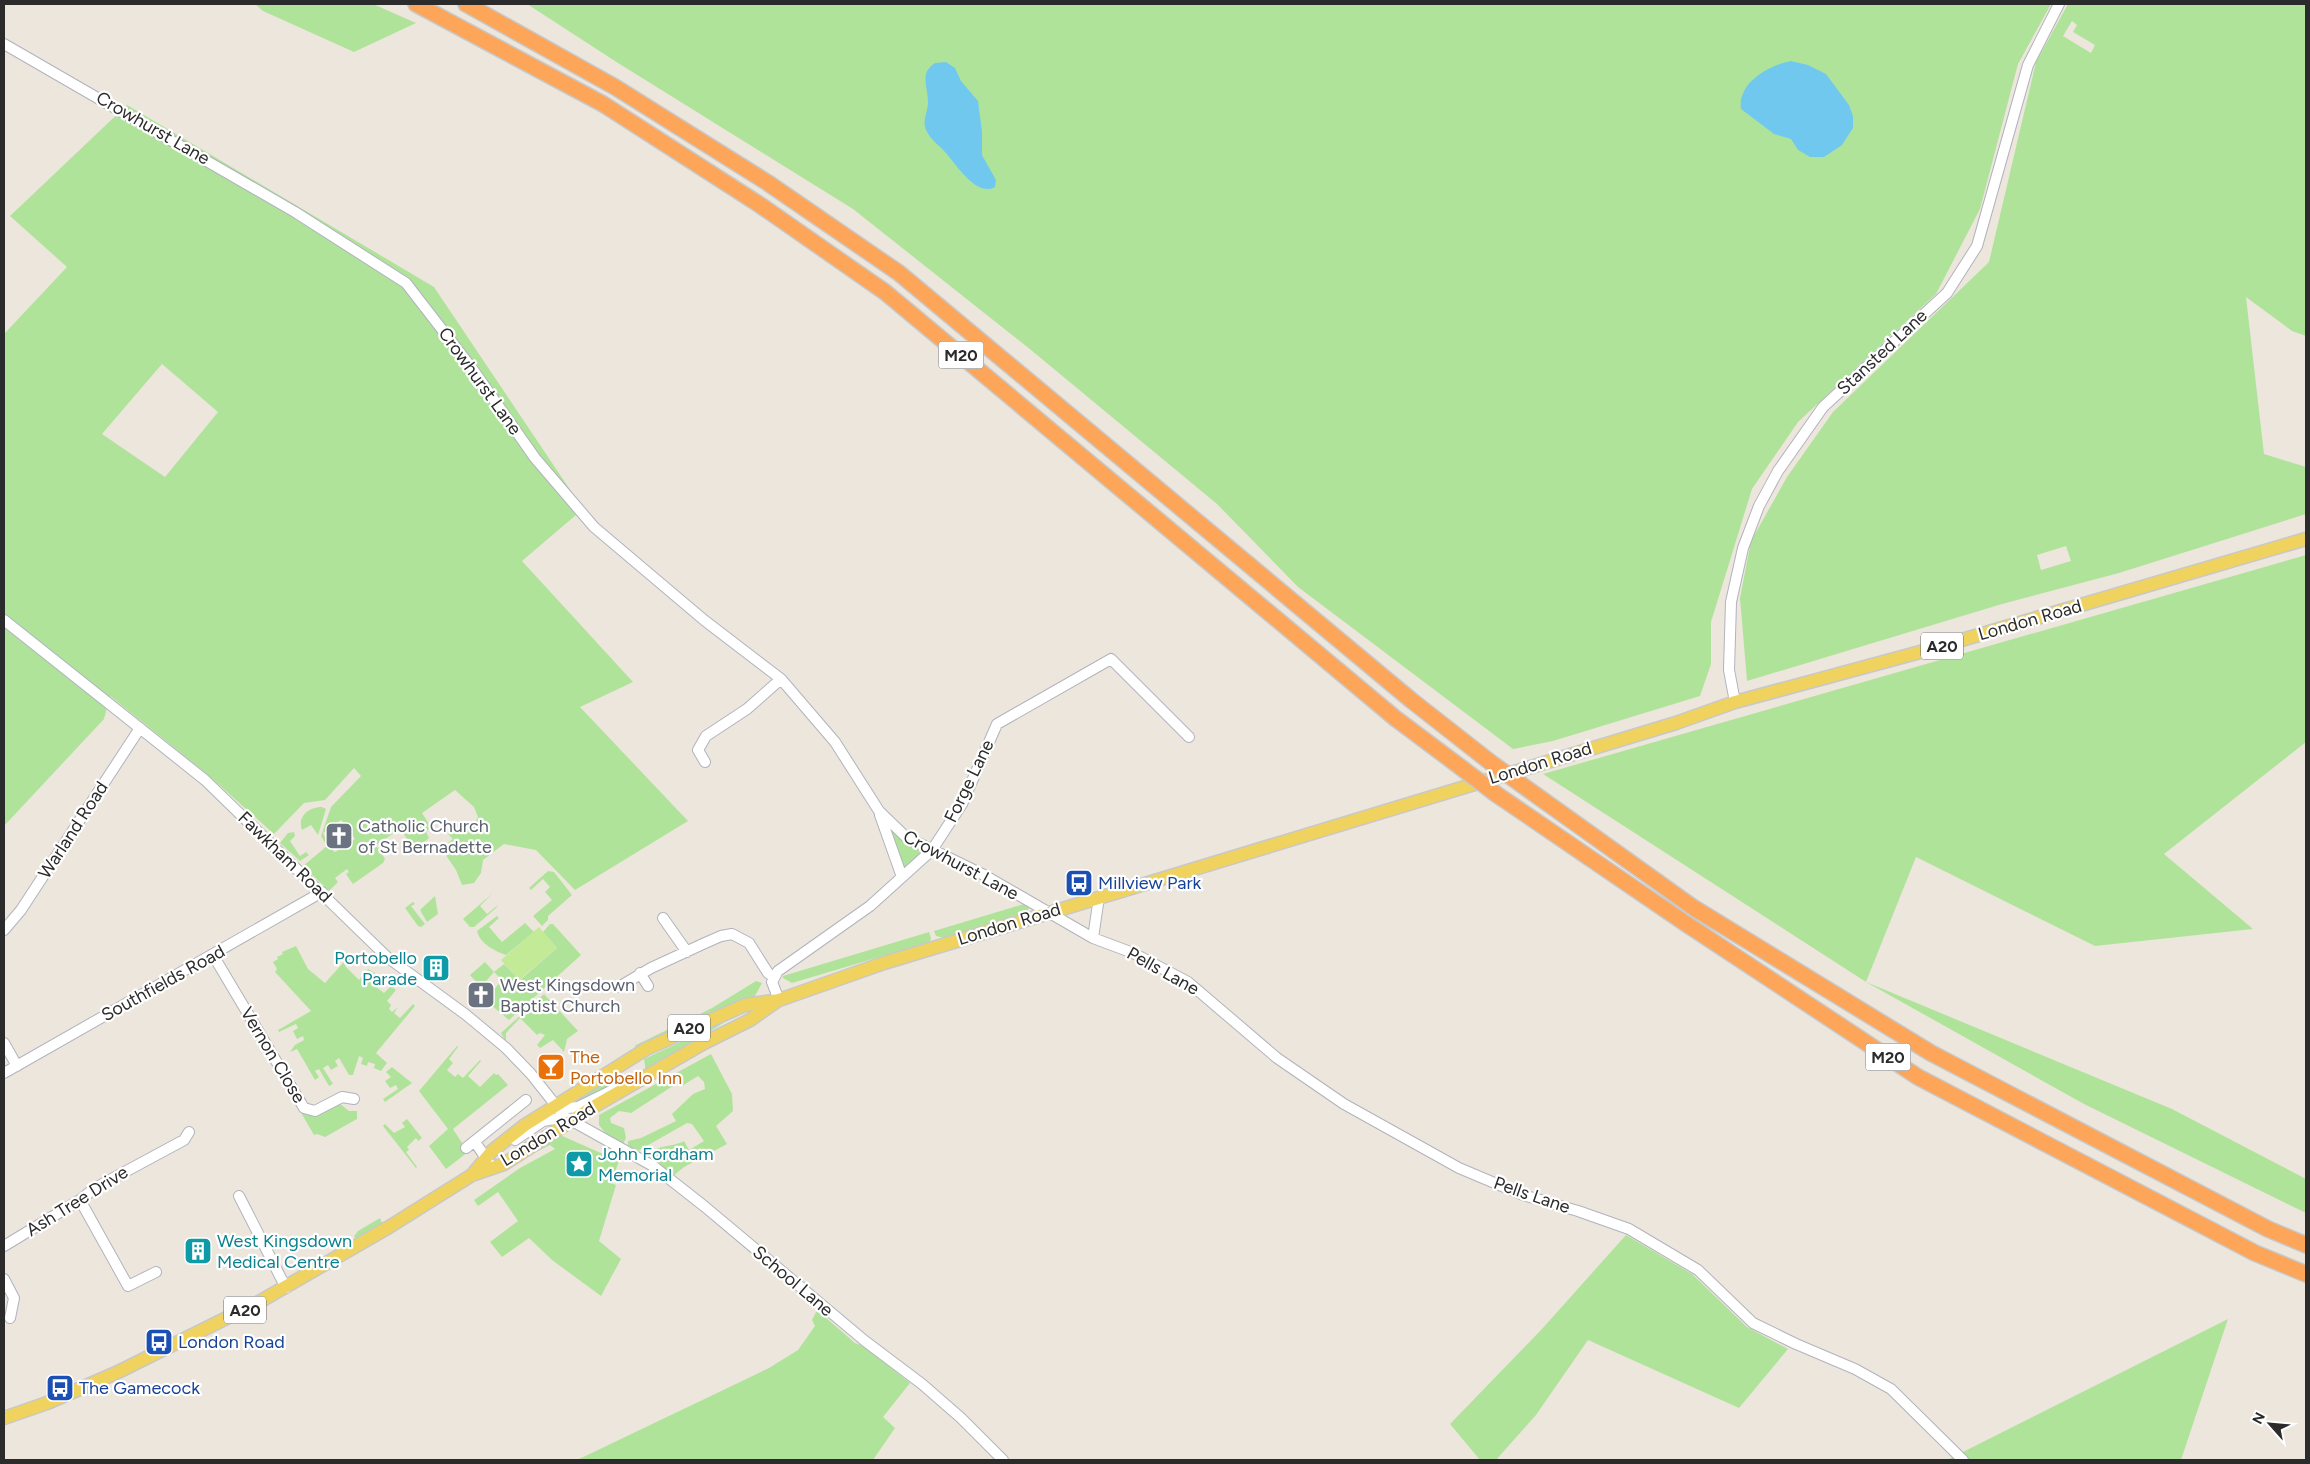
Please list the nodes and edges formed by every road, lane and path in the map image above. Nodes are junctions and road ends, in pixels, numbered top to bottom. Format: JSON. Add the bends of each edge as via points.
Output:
{"nodes":[{"id":1,"x":416,"y":4,"type":"edge"},
{"id":2,"x":466,"y":4,"type":"edge"},
{"id":3,"x":2058,"y":4,"type":"edge"},
{"id":4,"x":4,"y":44,"type":"edge"},
{"id":5,"x":2306,"y":539,"type":"edge"},
{"id":6,"x":4,"y":620,"type":"edge"},
{"id":7,"x":781,"y":679,"type":"junction"},
{"id":8,"x":1735,"y":702,"type":"junction"},
{"id":9,"x":140,"y":728,"type":"junction"},
{"id":10,"x":1190,"y":737,"type":"dead end"},
{"id":11,"x":705,"y":762,"type":"dead end"},
{"id":12,"x":879,"y":811,"type":"junction"},
{"id":13,"x":932,"y":850,"type":"junction"},
{"id":14,"x":902,"y":877,"type":"junction"},
{"id":15,"x":322,"y":892,"type":"junction"},
{"id":16,"x":1099,"y":897,"type":"junction"},
{"id":17,"x":1048,"y":912,"type":"junction"},
{"id":18,"x":663,"y":918,"type":"dead end"},
{"id":19,"x":4,"y":930,"type":"edge"},
{"id":20,"x":1092,"y":938,"type":"junction"},
{"id":21,"x":686,"y":952,"type":"junction"},
{"id":22,"x":213,"y":955,"type":"junction"},
{"id":23,"x":640,"y":973,"type":"junction"},
{"id":24,"x":774,"y":976,"type":"junction"},
{"id":25,"x":618,"y":986,"type":"dead end"},
{"id":26,"x":648,"y":986,"type":"dead end"},
{"id":27,"x":779,"y":1000,"type":"junction"},
{"id":28,"x":4,"y":1043,"type":"edge"},
{"id":29,"x":17,"y":1066,"type":"junction"},
{"id":30,"x":4,"y":1073,"type":"edge"},
{"id":31,"x":640,"y":1080,"type":"junction"},
{"id":32,"x":354,"y":1099,"type":"dead end"},
{"id":33,"x":526,"y":1100,"type":"dead end"},
{"id":34,"x":555,"y":1107,"type":"junction"},
{"id":35,"x":568,"y":1119,"type":"junction"},
{"id":36,"x":189,"y":1132,"type":"dead end"},
{"id":37,"x":490,"y":1158,"type":"junction"},
{"id":38,"x":239,"y":1196,"type":"dead end"},
{"id":39,"x":80,"y":1200,"type":"junction"},
{"id":40,"x":2306,"y":1245,"type":"edge"},
{"id":41,"x":4,"y":1246,"type":"edge"},
{"id":42,"x":156,"y":1272,"type":"dead end"},
{"id":43,"x":2306,"y":1274,"type":"edge"},
{"id":44,"x":4,"y":1279,"type":"edge"},
{"id":45,"x":286,"y":1288,"type":"junction"},
{"id":46,"x":10,"y":1318,"type":"dead end"},
{"id":47,"x":4,"y":1418,"type":"edge"},
{"id":48,"x":1003,"y":1460,"type":"edge"},
{"id":49,"x":1962,"y":1460,"type":"edge"}],
"edges":[{"from":1,"to":43,"type":"highway","number":"M20","bridge":true,"via":[[603,104],[760,205],[885,292],[1395,718],[1496,794],[1684,923],[1918,1077],[2255,1253]]},
{"from":2,"to":40,"type":"highway","number":"M20","bridge":true,"via":[[615,87],[768,183],[899,273],[1404,694],[1490,762],[1694,908],[1931,1053],[2268,1229]]},
{"from":3,"to":8,"type":"street","name":"Stansted Lane","via":[[2028,65],[1977,246],[1947,293],[1823,407],[1778,471],[1759,506],[1743,548],[1731,602],[1729,670]]},
{"from":4,"to":7,"type":"street","name":"Crowhurst Lane","via":[[286,207],[406,283],[536,458],[594,526],[704,620]]},
{"from":5,"to":8,"type":"main road","name":"London Road","number":"A20","via":[[1924,651]]},
{"from":6,"to":9,"type":"street","name":"Fawkham Road"},
{"from":7,"to":11,"type":"street","via":[[747,709],[706,736],[698,750]]},
{"from":7,"to":12,"type":"street","name":"Crowhurst Lane","via":[[835,742]]},
{"from":8,"to":16,"type":"main road","name":"London Road","number":"A20","via":[[1676,723]]},
{"from":9,"to":15,"type":"street","name":"Fawkham Road","via":[[205,780]]},
{"from":9,"to":19,"type":"street","name":"Warland Road","via":[[21,910]]},
{"from":10,"to":13,"type":"street","name":"Forge Lane","via":[[1111,658],[997,724],[962,804]]},
{"from":12,"to":13,"type":"street","name":"Crowhurst Lane","via":[[906,837]]},
{"from":12,"to":14,"type":"street","name":"Crowhurst Lane"},
{"from":13,"to":14,"type":"street","name":"Forge Lane"},
{"from":13,"to":17,"type":"street","name":"Crowhurst Lane"},
{"from":14,"to":24,"type":"street","name":"Forge Lane","via":[[864,910]]},
{"from":15,"to":22,"type":"street","name":"Southfields Road"},
{"from":15,"to":34,"type":"street","name":"Fawkham Road","via":[[386,957],[506,1048],[531,1074]]},
{"from":16,"to":17,"type":"main road","name":"London Road","number":"A20"},
{"from":16,"to":20,"type":"street"},
{"from":17,"to":20,"type":"street","name":"Pells Lane"},
{"from":17,"to":27,"type":"main road","name":"London Road","number":"A20","via":[[884,963]]},
{"from":18,"to":21,"type":"street"},
{"from":20,"to":49,"type":"street","name":"Pells Lane","via":[[1133,953],[1188,982],[1277,1058],[1344,1104],[1451,1163],[1523,1195],[1629,1229],[1698,1270],[1754,1323],[1891,1389]]},
{"from":21,"to":23,"type":"street"},
{"from":21,"to":24,"type":"street","via":[[721,936],[736,935],[749,943],[768,973]]},
{"from":22,"to":29,"type":"street","name":"Southfields Road"},
{"from":22,"to":32,"type":"street","name":"Vernon Close","via":[[304,1108],[315,1111],[342,1097]]},
{"from":23,"to":25,"type":"street"},
{"from":23,"to":26,"type":"street"},
{"from":24,"to":27,"type":"street","via":[[773,985]]},
{"from":27,"to":31,"type":"main road","name":"London Road","number":"A20","via":[[750,1020]]},
{"from":27,"to":34,"type":"main road","name":"London Road","number":"A20","via":[[745,1005],[685,1030],[629,1058]]},
{"from":28,"to":29,"type":"street"},
{"from":29,"to":30,"type":"street","name":"Southfields Road"},
{"from":31,"to":34,"type":"street","via":[[578,1107]]},
{"from":31,"to":35,"type":"main road","name":"London Road","number":"A20"},
{"from":33,"to":37,"type":"street","via":[[470,1145]]},
{"from":34,"to":35,"type":"street","name":"Fawkham Road"},
{"from":34,"to":37,"type":"main road","name":"London Road","number":"A20"},
{"from":35,"to":37,"type":"main road","name":"London Road","number":"A20","via":[[504,1164]]},
{"from":35,"to":48,"type":"street","name":"School Lane","via":[[653,1166],[693,1197],[864,1341],[922,1384]]},
{"from":36,"to":39,"type":"street","name":"Ash Tree Drive","via":[[184,1140],[95,1188]]},
{"from":37,"to":45,"type":"main road","name":"London Road","number":"A20","via":[[472,1175]]},
{"from":38,"to":45,"type":"street"},
{"from":39,"to":41,"type":"street","name":"Ash Tree Drive"},
{"from":39,"to":42,"type":"street","via":[[128,1286]]},
{"from":44,"to":46,"type":"street","via":[[14,1298]]},
{"from":45,"to":47,"type":"main road","name":"London Road","number":"A20","via":[[125,1369]]}]}
